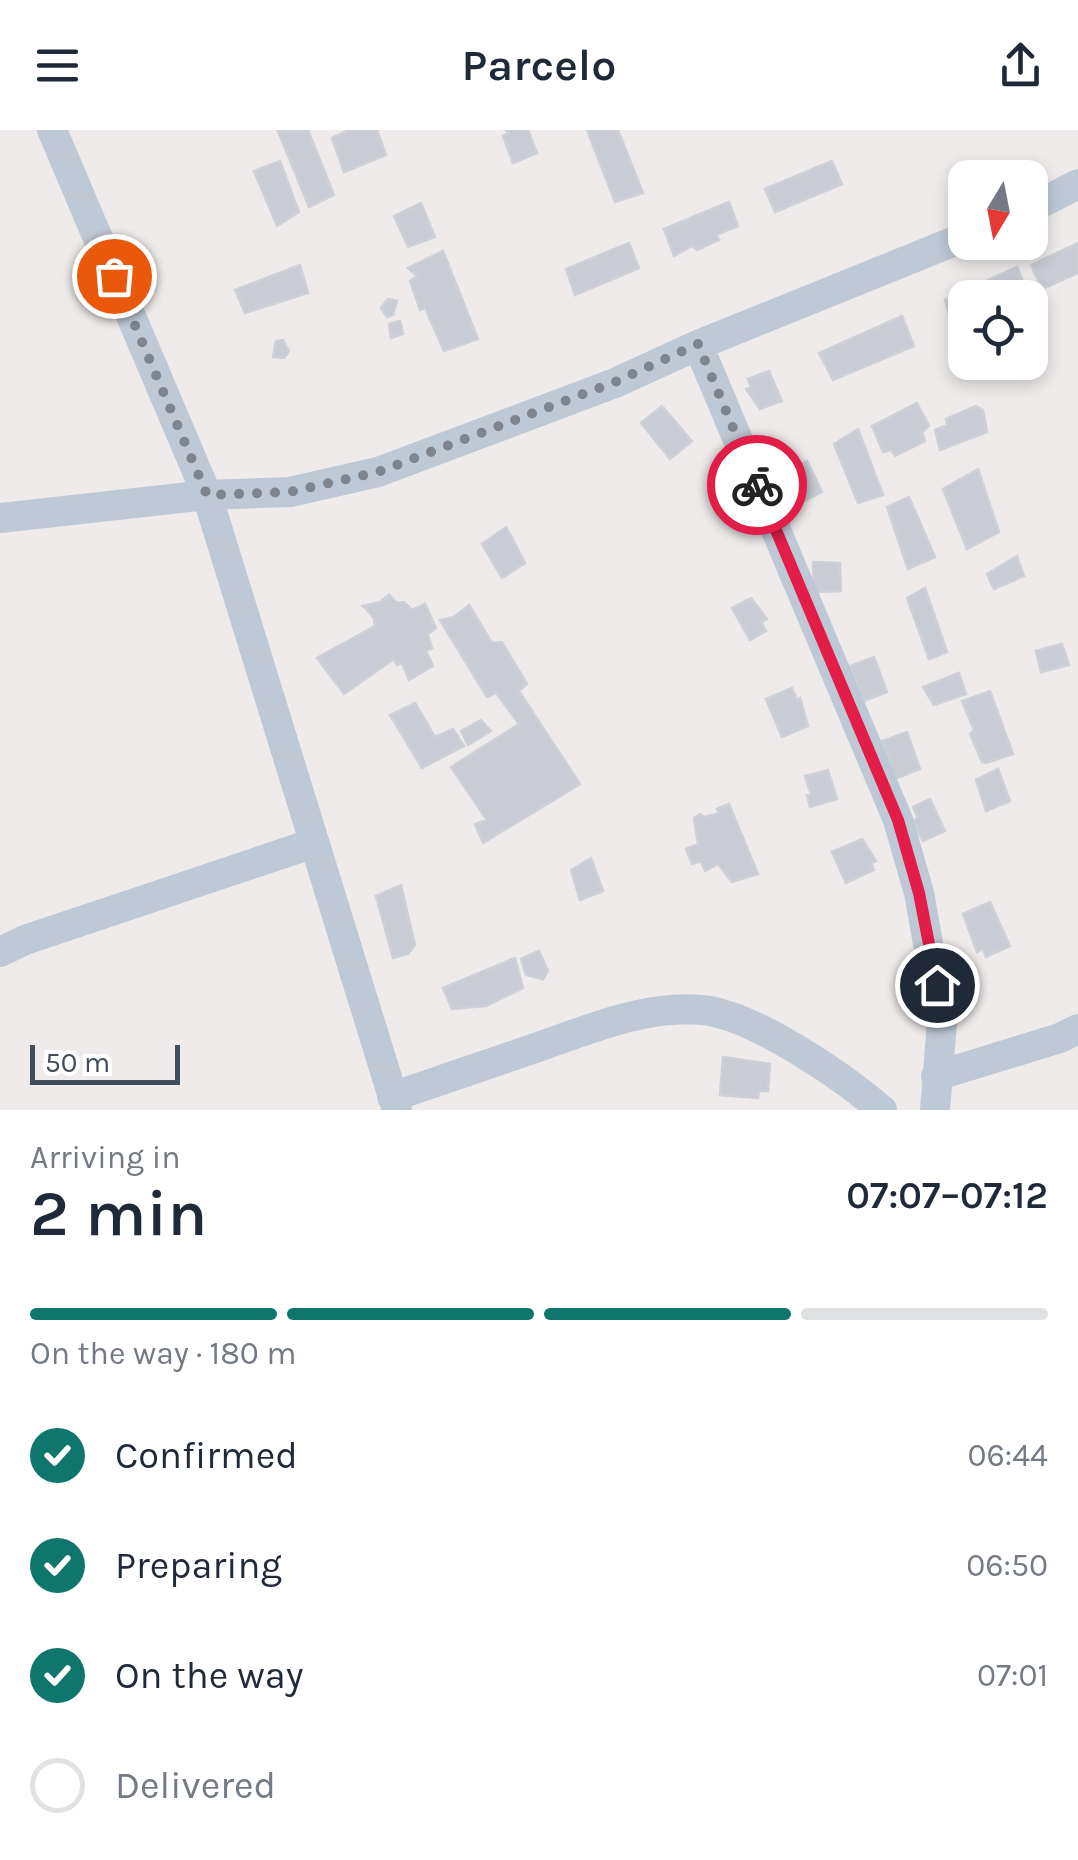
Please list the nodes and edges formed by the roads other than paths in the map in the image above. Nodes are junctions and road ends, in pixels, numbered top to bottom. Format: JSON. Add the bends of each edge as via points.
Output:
{"nodes":[{"id":1,"x":52,"y":130,"type":"edge"},
{"id":2,"x":1078,"y":184,"type":"edge"},
{"id":3,"x":1048,"y":199,"type":"edge"},
{"id":4,"x":948,"y":244,"type":"edge"},
{"id":5,"x":698,"y":344,"type":"junction"},
{"id":6,"x":207,"y":495,"type":"junction"},
{"id":7,"x":0,"y":518,"type":"edge"},
{"id":8,"x":314,"y":843,"type":"junction"},
{"id":9,"x":0,"y":952,"type":"edge"},
{"id":10,"x":1072,"y":1040,"type":"edge"},
{"id":11,"x":936,"y":1076,"type":"junction"},
{"id":12,"x":395,"y":1104,"type":"edge"},
{"id":13,"x":882,"y":1110,"type":"edge"},
{"id":14,"x":934,"y":1110,"type":"edge"}],
"edges":[{"from":1,"to":6,"type":"street"},
{"from":2,"to":3,"type":"street"},
{"from":4,"to":5,"type":"street"},
{"from":5,"to":6,"type":"street","via":[[378,472],[290,492]]},
{"from":5,"to":11,"type":"street","via":[[898,820],[937,985],[942,1022]]},
{"from":6,"to":7,"type":"street"},
{"from":6,"to":8,"type":"street"},
{"from":8,"to":9,"type":"street"},
{"from":8,"to":12,"type":"street"},
{"from":10,"to":11,"type":"street"},
{"from":11,"to":14,"type":"street"},
{"from":12,"to":13,"type":"street","via":[[615,1021],[704,1010],[796,1050]]}]}
